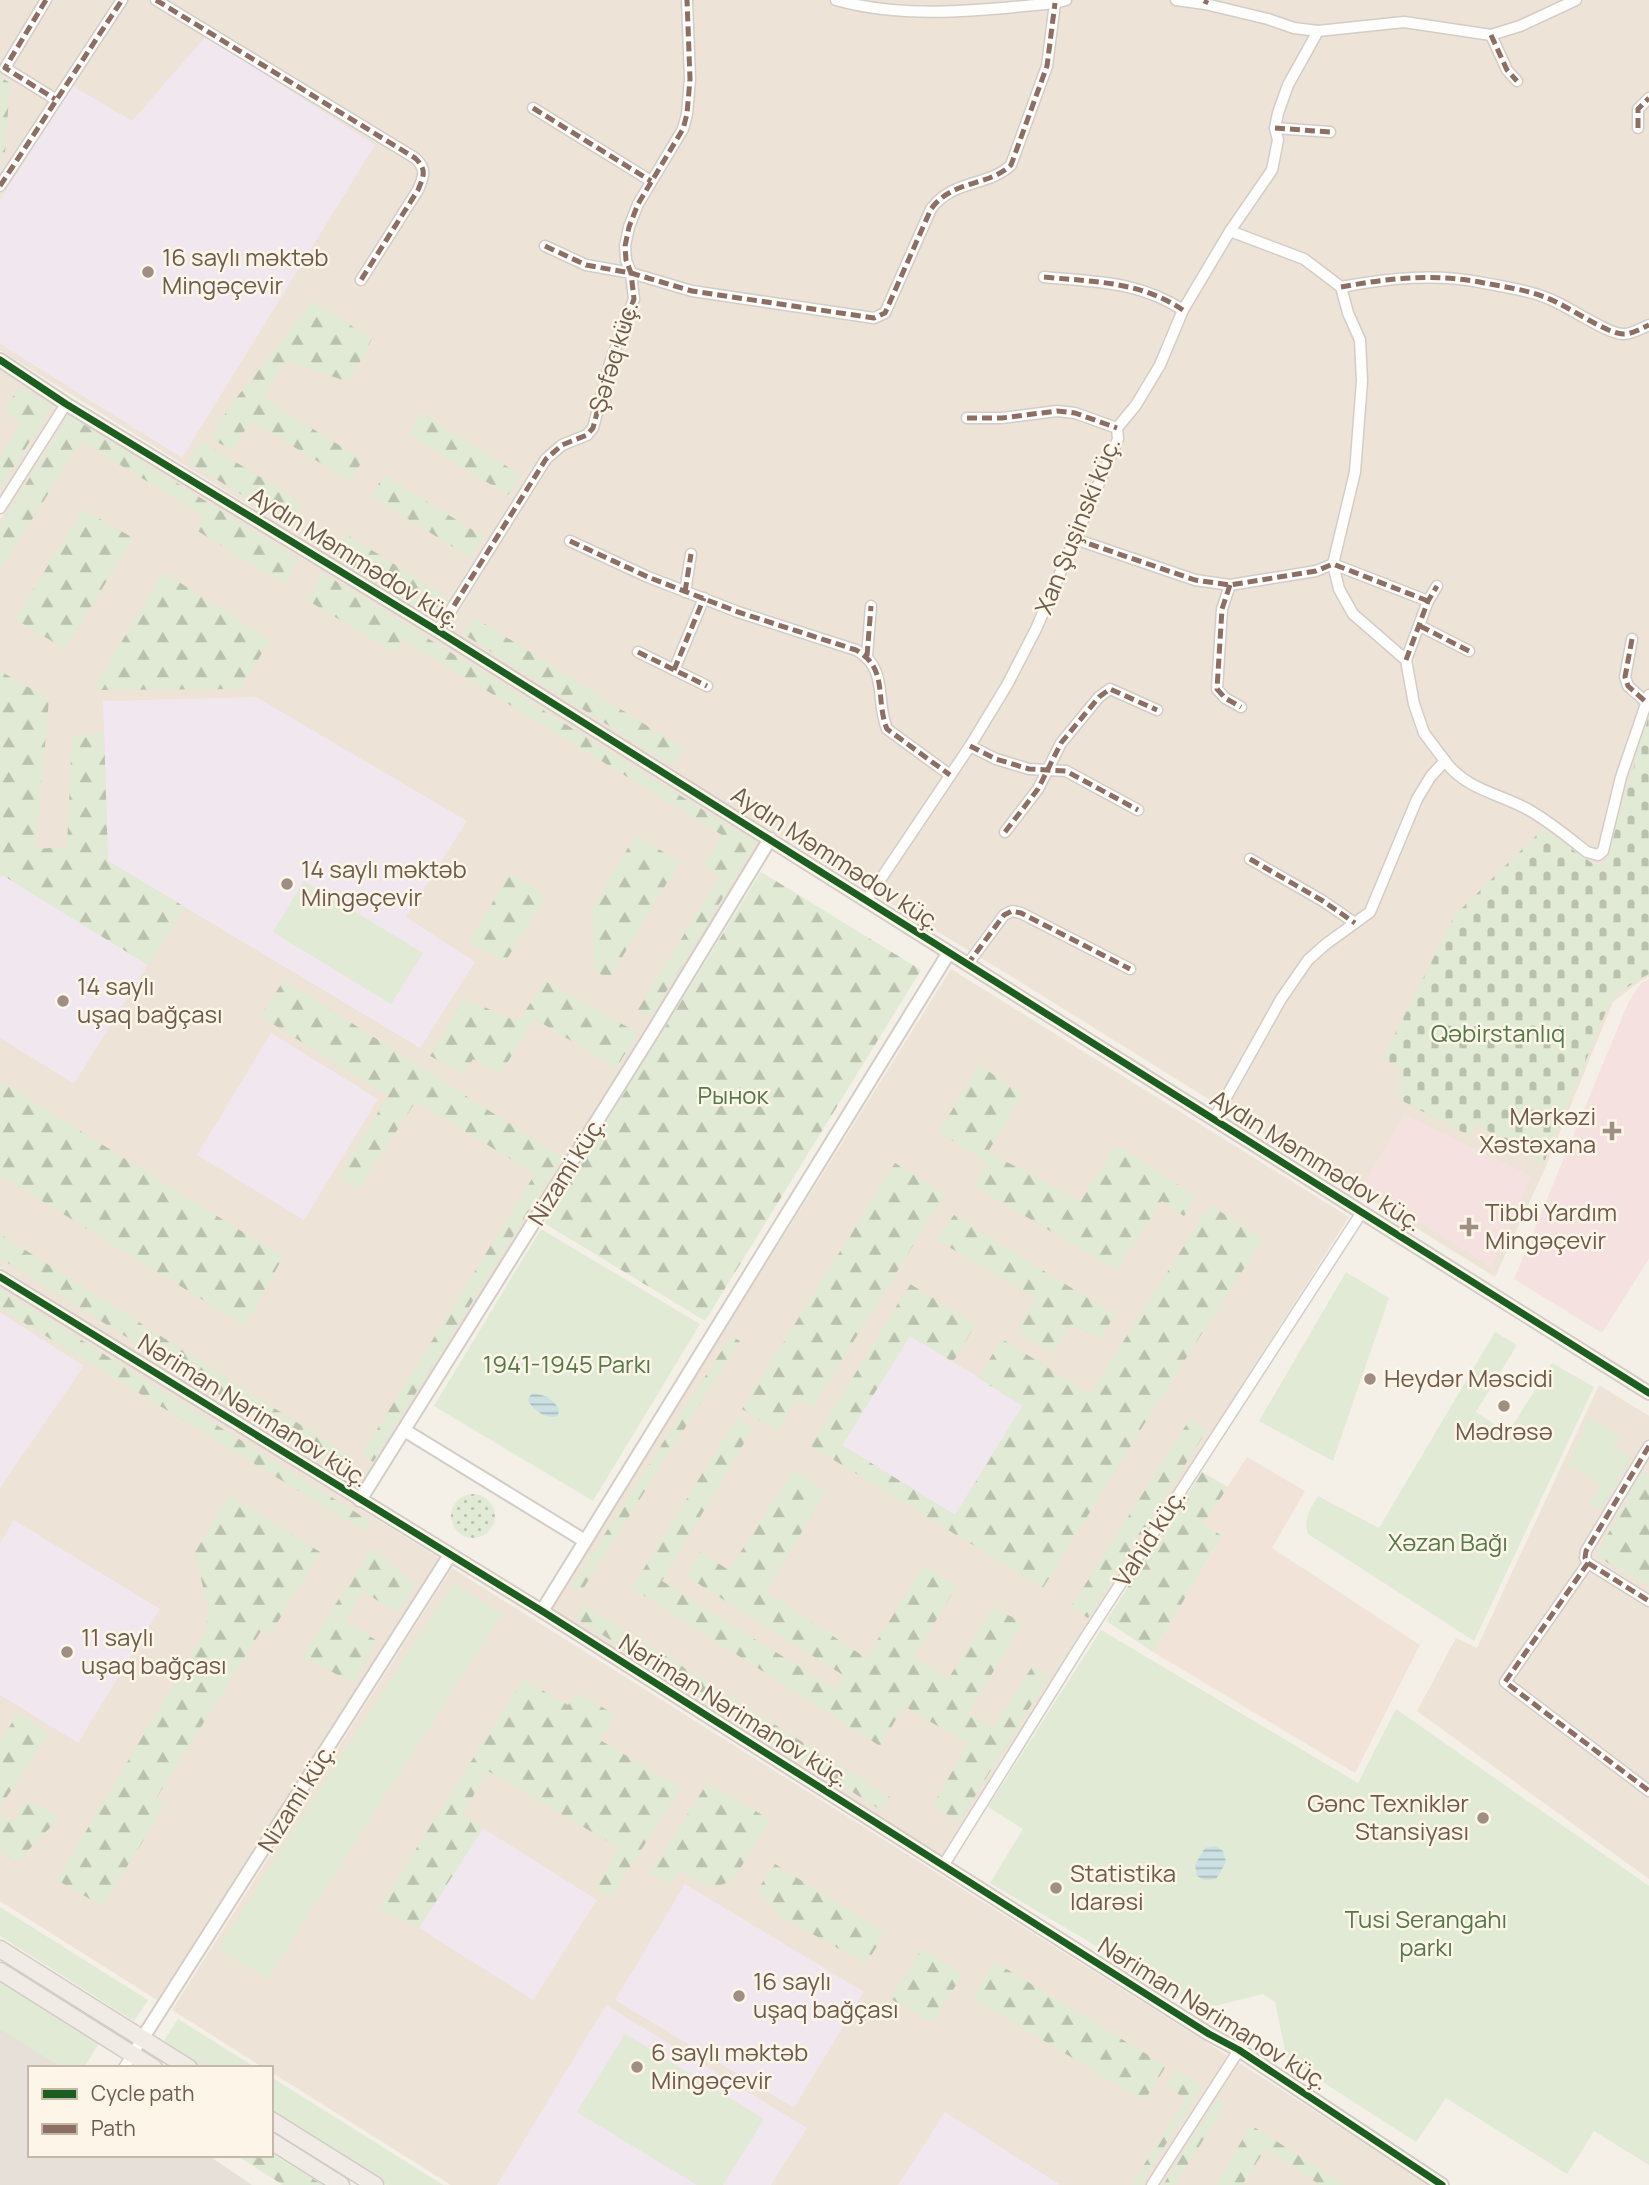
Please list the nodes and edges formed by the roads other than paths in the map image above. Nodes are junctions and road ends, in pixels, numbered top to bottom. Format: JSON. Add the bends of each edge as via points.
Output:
{"nodes":[{"id":1,"x":46,"y":0,"type":"edge"},
{"id":2,"x":122,"y":0,"type":"edge"},
{"id":3,"x":156,"y":0,"type":"edge"},
{"id":4,"x":687,"y":0,"type":"edge"},
{"id":5,"x":836,"y":0,"type":"edge"},
{"id":6,"x":1176,"y":0,"type":"edge"},
{"id":7,"x":1576,"y":0,"type":"edge"},
{"id":8,"x":1060,"y":1,"type":"edge"},
{"id":9,"x":1206,"y":2,"type":"edge"},
{"id":10,"x":1318,"y":31,"type":"junction"},
{"id":11,"x":1491,"y":35,"type":"junction"},
{"id":12,"x":1517,"y":81,"type":"dead end"},
{"id":13,"x":1649,"y":97,"type":"edge"},
{"id":14,"x":55,"y":99,"type":"junction"},
{"id":15,"x":533,"y":108,"type":"dead end"},
{"id":16,"x":1275,"y":128,"type":"junction"},
{"id":17,"x":1638,"y":128,"type":"dead end"},
{"id":18,"x":1330,"y":132,"type":"dead end"},
{"id":19,"x":652,"y":181,"type":"junction"},
{"id":20,"x":0,"y":186,"type":"edge"},
{"id":21,"x":1230,"y":230,"type":"junction"},
{"id":22,"x":545,"y":246,"type":"dead end"},
{"id":23,"x":631,"y":273,"type":"junction"},
{"id":24,"x":1044,"y":277,"type":"dead end"},
{"id":25,"x":360,"y":279,"type":"dead end"},
{"id":26,"x":1340,"y":288,"type":"junction"},
{"id":27,"x":1184,"y":310,"type":"junction"},
{"id":28,"x":1649,"y":325,"type":"edge"},
{"id":29,"x":0,"y":360,"type":"edge"},
{"id":30,"x":66,"y":404,"type":"junction"},
{"id":31,"x":967,"y":418,"type":"dead end"},
{"id":32,"x":1117,"y":428,"type":"junction"},
{"id":33,"x":0,"y":508,"type":"edge"},
{"id":34,"x":1075,"y":539,"type":"junction"},
{"id":35,"x":570,"y":541,"type":"dead end"},
{"id":36,"x":691,"y":554,"type":"dead end"},
{"id":37,"x":1333,"y":564,"type":"junction"},
{"id":38,"x":1230,"y":585,"type":"junction"},
{"id":39,"x":1437,"y":586,"type":"dead end"},
{"id":40,"x":685,"y":592,"type":"junction"},
{"id":41,"x":704,"y":598,"type":"junction"},
{"id":42,"x":1427,"y":601,"type":"junction"},
{"id":43,"x":871,"y":606,"type":"dead end"},
{"id":44,"x":1420,"y":626,"type":"junction"},
{"id":45,"x":438,"y":631,"type":"junction"},
{"id":46,"x":1632,"y":639,"type":"dead end"},
{"id":47,"x":1469,"y":651,"type":"dead end"},
{"id":48,"x":638,"y":652,"type":"dead end"},
{"id":49,"x":867,"y":656,"type":"junction"},
{"id":50,"x":1406,"y":660,"type":"junction"},
{"id":51,"x":674,"y":670,"type":"junction"},
{"id":52,"x":706,"y":686,"type":"dead end"},
{"id":53,"x":1648,"y":699,"type":"edge"},
{"id":54,"x":1241,"y":707,"type":"dead end"},
{"id":55,"x":1157,"y":710,"type":"dead end"},
{"id":56,"x":971,"y":746,"type":"junction"},
{"id":57,"x":1446,"y":761,"type":"junction"},
{"id":58,"x":1047,"y":769,"type":"junction"},
{"id":59,"x":950,"y":775,"type":"junction"},
{"id":60,"x":1138,"y":810,"type":"dead end"},
{"id":61,"x":1005,"y":832,"type":"dead end"},
{"id":62,"x":770,"y":839,"type":"junction"},
{"id":63,"x":1250,"y":859,"type":"dead end"},
{"id":64,"x":866,"y":901,"type":"junction"},
{"id":65,"x":1355,"y":923,"type":"junction"},
{"id":66,"x":948,"y":954,"type":"junction"},
{"id":67,"x":967,"y":965,"type":"junction"},
{"id":68,"x":1130,"y":969,"type":"dead end"},
{"id":69,"x":1214,"y":1119,"type":"junction"},
{"id":70,"x":1362,"y":1212,"type":"junction"},
{"id":71,"x":0,"y":1277,"type":"edge"},
{"id":72,"x":1649,"y":1393,"type":"edge"},
{"id":73,"x":404,"y":1430,"type":"junction"},
{"id":74,"x":1649,"y":1446,"type":"edge"},
{"id":75,"x":360,"y":1500,"type":"junction"},
{"id":76,"x":585,"y":1541,"type":"junction"},
{"id":77,"x":450,"y":1555,"type":"junction"},
{"id":78,"x":1588,"y":1563,"type":"junction"},
{"id":79,"x":1649,"y":1601,"type":"edge"},
{"id":80,"x":542,"y":1611,"type":"junction"},
{"id":81,"x":1649,"y":1791,"type":"edge"},
{"id":82,"x":943,"y":1866,"type":"junction"},
{"id":83,"x":0,"y":1949,"type":"edge"},
{"id":84,"x":0,"y":1971,"type":"edge"},
{"id":85,"x":142,"y":2039,"type":"junction"},
{"id":86,"x":1239,"y":2050,"type":"junction"},
{"id":87,"x":128,"y":2061,"type":"edge"},
{"id":88,"x":147,"y":2066,"type":"edge"},
{"id":89,"x":186,"y":2066,"type":"edge"},
{"id":90,"x":273,"y":2121,"type":"edge"},
{"id":91,"x":273,"y":2142,"type":"edge"},
{"id":92,"x":341,"y":2185,"type":"edge"},
{"id":93,"x":375,"y":2185,"type":"edge"},
{"id":94,"x":1152,"y":2185,"type":"edge"},
{"id":95,"x":1442,"y":2185,"type":"edge"}],
"edges":[{"from":1,"to":14,"type":"street","via":[[5,68]]},
{"from":2,"to":14,"type":"street"},
{"from":3,"to":25,"type":"street","via":[[423,165],[425,174],[418,190]]},
{"from":4,"to":19,"type":"street","name":"Şəfəq küç.","via":[[687,114],[683,130]]},
{"from":5,"to":8,"type":"street","via":[[884,10],[950,12]]},
{"from":6,"to":9,"type":"street"},
{"from":7,"to":11,"type":"street"},
{"from":8,"to":23,"type":"street","via":[[1047,66],[1011,164],[1003,173],[950,190],[939,199],[885,313],[874,318],[719,296]]},
{"from":9,"to":10,"type":"street","via":[[1294,29]]},
{"from":10,"to":11,"type":"street","via":[[1404,22]]},
{"from":10,"to":16,"type":"street","name":"Xan Şuşinski küç.","via":[[1288,85]]},
{"from":11,"to":12,"type":"street"},
{"from":13,"to":17,"type":"street","via":[[1638,108]]},
{"from":14,"to":20,"type":"street"},
{"from":15,"to":19,"type":"street"},
{"from":16,"to":18,"type":"street"},
{"from":16,"to":21,"type":"street","name":"Xan Şuşinski küç.","via":[[1278,140],[1272,170]]},
{"from":19,"to":23,"type":"street","name":"Şəfəq küç.","via":[[638,204],[625,246]]},
{"from":21,"to":26,"type":"street","via":[[1304,259]]},
{"from":21,"to":27,"type":"street","name":"Xan Şuşinski küç."},
{"from":22,"to":23,"type":"street","via":[[586,265]]},
{"from":23,"to":45,"type":"street","name":"Şəfəq küç.","via":[[634,299],[593,428],[546,459]]},
{"from":24,"to":27,"type":"street","via":[[1121,285],[1162,296]]},
{"from":26,"to":28,"type":"street","via":[[1387,278],[1483,282],[1544,296],[1608,331],[1625,335]]},
{"from":26,"to":37,"type":"street","via":[[1360,340],[1362,381],[1355,472]]},
{"from":27,"to":32,"type":"street","name":"Xan Şuşinski küç.","via":[[1160,365]]},
{"from":29,"to":30,"type":"street","name":"Aydın Məmmədov küç."},
{"from":30,"to":33,"type":"street"},
{"from":30,"to":45,"type":"street","name":"Aydın Məmmədov küç."},
{"from":31,"to":32,"type":"street","via":[[1057,411]]},
{"from":32,"to":34,"type":"street","name":"Xan Şuşinski küç.","via":[[1118,439]]},
{"from":34,"to":38,"type":"street","via":[[1195,580]]},
{"from":34,"to":56,"type":"street","name":"Xan Şuşinski küç.","via":[[1036,629]]},
{"from":35,"to":40,"type":"street"},
{"from":36,"to":40,"type":"street"},
{"from":37,"to":38,"type":"street"},
{"from":37,"to":42,"type":"street"},
{"from":37,"to":50,"type":"street","via":[[1339,589],[1353,614]]},
{"from":38,"to":54,"type":"street","via":[[1222,609],[1217,689]]},
{"from":39,"to":42,"type":"street"},
{"from":40,"to":41,"type":"street"},
{"from":41,"to":49,"type":"street"},
{"from":41,"to":51,"type":"street"},
{"from":42,"to":44,"type":"street"},
{"from":43,"to":49,"type":"street"},
{"from":44,"to":47,"type":"street"},
{"from":44,"to":50,"type":"street"},
{"from":45,"to":62,"type":"street","name":"Aydın Məmmədov küç."},
{"from":46,"to":53,"type":"street","via":[[1625,677],[1628,686]]},
{"from":48,"to":51,"type":"street"},
{"from":49,"to":59,"type":"street","via":[[877,672],[887,730]]},
{"from":50,"to":57,"type":"street","via":[[1424,733]]},
{"from":51,"to":52,"type":"street"},
{"from":53,"to":57,"type":"street","via":[[1598,855],[1527,809],[1470,784]]},
{"from":55,"to":58,"type":"street","via":[[1110,689],[1061,743]]},
{"from":56,"to":58,"type":"street","via":[[1029,769]]},
{"from":56,"to":59,"type":"street","name":"Xan Şuşinski küç."},
{"from":57,"to":65,"type":"street","via":[[1417,799],[1370,912]]},
{"from":58,"to":60,"type":"street","via":[[1066,771]]},
{"from":58,"to":61,"type":"street","via":[[1031,800]]},
{"from":59,"to":64,"type":"street","name":"Xan Şuşinski küç."},
{"from":62,"to":64,"type":"street","name":"Aydın Məmmədov küç."},
{"from":62,"to":73,"type":"street","name":"Nizami küç."},
{"from":63,"to":65,"type":"street"},
{"from":64,"to":66,"type":"street","name":"Aydın Məmmədov küç."},
{"from":65,"to":69,"type":"street","via":[[1308,960]]},
{"from":66,"to":67,"type":"street","name":"Aydın Məmmədov küç."},
{"from":66,"to":76,"type":"street"},
{"from":67,"to":68,"type":"street","via":[[1004,915],[1012,911]]},
{"from":67,"to":69,"type":"street","name":"Aydın Məmmədov küç."},
{"from":69,"to":70,"type":"street","name":"Aydın Məmmədov küç."},
{"from":70,"to":72,"type":"street","name":"Aydın Məmmədov küç."},
{"from":70,"to":82,"type":"street","name":"Vahid küç."},
{"from":71,"to":75,"type":"street","name":"Nəriman Nərimanov küç."},
{"from":73,"to":75,"type":"street","name":"Nizami küç."},
{"from":73,"to":76,"type":"street"},
{"from":74,"to":78,"type":"street","via":[[1586,1551]]},
{"from":75,"to":77,"type":"street","name":"Nəriman Nərimanov küç."},
{"from":76,"to":80,"type":"street"},
{"from":77,"to":80,"type":"street","name":"Nəriman Nərimanov küç."},
{"from":77,"to":85,"type":"street","name":"Nizami küç."},
{"from":78,"to":79,"type":"street"},
{"from":78,"to":81,"type":"street","via":[[1505,1682]]},
{"from":80,"to":82,"type":"street","name":"Nəriman Nərimanov küç."},
{"from":82,"to":86,"type":"street","name":"Nəriman Nərimanov küç."},
{"from":83,"to":85,"type":"main road"},
{"from":84,"to":87,"type":"main road"},
{"from":85,"to":87,"type":"street"},
{"from":85,"to":89,"type":"main road"},
{"from":86,"to":94,"type":"street"},
{"from":86,"to":95,"type":"street","name":"Nəriman Nərimanov küç."},
{"from":87,"to":88,"type":"main road"},
{"from":90,"to":93,"type":"main road"},
{"from":91,"to":92,"type":"main road"}]}
